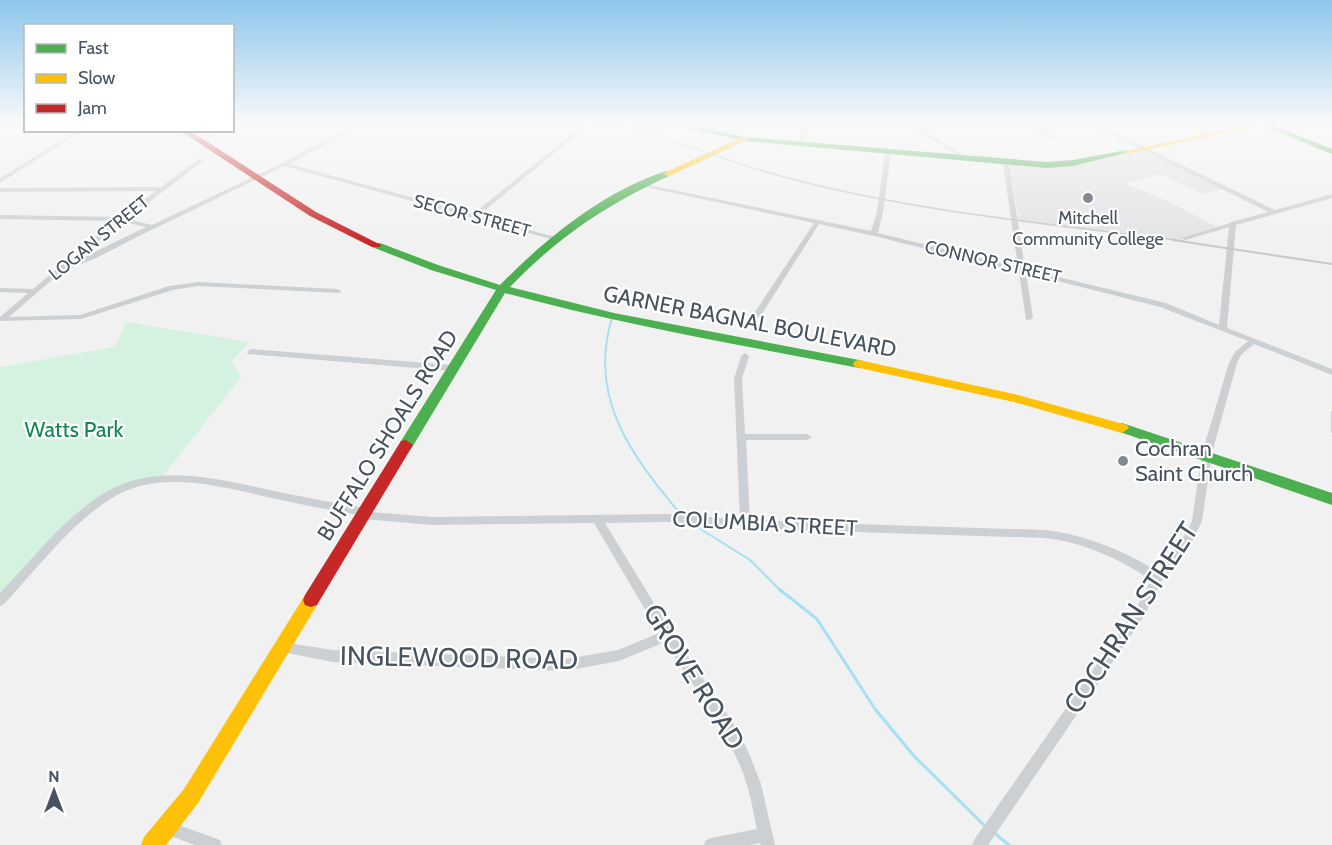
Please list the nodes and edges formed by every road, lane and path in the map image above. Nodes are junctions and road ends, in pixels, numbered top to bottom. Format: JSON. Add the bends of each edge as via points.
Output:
{"nodes":[{"id":1,"x":30,"y":162,"type":"edge"},
{"id":2,"x":198,"y":162,"type":"edge"},
{"id":3,"x":234,"y":162,"type":"edge"},
{"id":4,"x":291,"y":162,"type":"edge"},
{"id":5,"x":540,"y":162,"type":"edge"},
{"id":6,"x":695,"y":162,"type":"edge"},
{"id":7,"x":887,"y":162,"type":"edge"},
{"id":8,"x":999,"y":162,"type":"edge"},
{"id":9,"x":1074,"y":162,"type":"edge"},
{"id":10,"x":1171,"y":162,"type":"edge"},
{"id":11,"x":1006,"y":163,"type":"junction"},
{"id":12,"x":286,"y":165,"type":"junction"},
{"id":13,"x":259,"y":178,"type":"junction"},
{"id":14,"x":0,"y":181,"type":"edge"},
{"id":15,"x":644,"y":186,"type":"junction"},
{"id":16,"x":161,"y":189,"type":"junction"},
{"id":17,"x":0,"y":190,"type":"edge"},
{"id":18,"x":1332,"y":196,"type":"edge"},
{"id":19,"x":1273,"y":212,"type":"junction"},
{"id":20,"x":474,"y":216,"type":"junction"},
{"id":21,"x":0,"y":217,"type":"edge"},
{"id":22,"x":120,"y":219,"type":"junction"},
{"id":23,"x":817,"y":222,"type":"junction"},
{"id":24,"x":1233,"y":223,"type":"junction"},
{"id":25,"x":153,"y":226,"type":"junction"},
{"id":26,"x":874,"y":234,"type":"junction"},
{"id":27,"x":554,"y":238,"type":"junction"},
{"id":28,"x":1185,"y":238,"type":"dead end"},
{"id":29,"x":1022,"y":269,"type":"junction"},
{"id":30,"x":59,"y":270,"type":"junction"},
{"id":31,"x":502,"y":289,"type":"junction"},
{"id":32,"x":0,"y":290,"type":"edge"},
{"id":33,"x":34,"y":291,"type":"junction"},
{"id":34,"x":337,"y":291,"type":"dead end"},
{"id":35,"x":757,"y":315,"type":"dead end"},
{"id":36,"x":1029,"y":318,"type":"dead end"},
{"id":37,"x":1,"y":319,"type":"edge"},
{"id":38,"x":1224,"y":328,"type":"junction"},
{"id":39,"x":1253,"y":341,"type":"junction"},
{"id":40,"x":251,"y":352,"type":"dead end"},
{"id":41,"x":745,"y":356,"type":"dead end"},
{"id":42,"x":452,"y":369,"type":"junction"},
{"id":43,"x":1332,"y":372,"type":"edge"},
{"id":44,"x":741,"y":437,"type":"junction"},
{"id":45,"x":807,"y":437,"type":"dead end"},
{"id":46,"x":1207,"y":453,"type":"junction"},
{"id":47,"x":1332,"y":499,"type":"edge"},
{"id":48,"x":364,"y":513,"type":"junction"},
{"id":49,"x":597,"y":519,"type":"junction"},
{"id":50,"x":745,"y":523,"type":"junction"},
{"id":51,"x":1158,"y":578,"type":"junction"},
{"id":52,"x":0,"y":601,"type":"edge"},
{"id":53,"x":667,"y":635,"type":"junction"},
{"id":54,"x":282,"y":646,"type":"junction"},
{"id":55,"x":167,"y":828,"type":"junction"},
{"id":56,"x":766,"y":840,"type":"edge"},
{"id":57,"x":152,"y":845,"type":"edge"},
{"id":58,"x":215,"y":845,"type":"edge"},
{"id":59,"x":711,"y":845,"type":"edge"},
{"id":60,"x":979,"y":845,"type":"edge"}],
"edges":[{"from":1,"to":14,"type":"street"},
{"from":2,"to":16,"type":"street","name":"LOGAN STREET"},
{"from":3,"to":13,"type":"main road","name":"GARNER BAGNAL BOULEVARD"},
{"from":4,"to":12,"type":"street"},
{"from":5,"to":20,"type":"street"},
{"from":6,"to":15,"type":"main road","name":"BUFFALO SHOALS ROAD"},
{"from":7,"to":26,"type":"street"},
{"from":8,"to":11,"type":"main road"},
{"from":9,"to":11,"type":"main road"},
{"from":10,"to":19,"type":"street"},
{"from":11,"to":29,"type":"street"},
{"from":12,"to":13,"type":"street"},
{"from":12,"to":20,"type":"street","name":"SECOR STREET"},
{"from":13,"to":25,"type":"street"},
{"from":13,"to":31,"type":"main road","name":"GARNER BAGNAL BOULEVARD","via":[[302,207],[371,242]]},
{"from":15,"to":23,"type":"street","name":"CONNOR STREET"},
{"from":15,"to":27,"type":"main road","name":"BUFFALO SHOALS ROAD","via":[[591,212]]},
{"from":16,"to":17,"type":"street"},
{"from":16,"to":22,"type":"street","name":"LOGAN STREET"},
{"from":18,"to":19,"type":"street"},
{"from":19,"to":24,"type":"street"},
{"from":20,"to":27,"type":"street","name":"SECOR STREET"},
{"from":21,"to":22,"type":"street"},
{"from":22,"to":25,"type":"street"},
{"from":22,"to":30,"type":"street","name":"LOGAN STREET"},
{"from":23,"to":26,"type":"street","name":"CONNOR STREET"},
{"from":23,"to":35,"type":"street"},
{"from":24,"to":28,"type":"street"},
{"from":24,"to":38,"type":"street"},
{"from":25,"to":30,"type":"street"},
{"from":26,"to":29,"type":"street","name":"CONNOR STREET"},
{"from":27,"to":31,"type":"main road","name":"BUFFALO SHOALS ROAD"},
{"from":29,"to":36,"type":"street"},
{"from":29,"to":38,"type":"street","name":"CONNOR STREET","via":[[1163,305]]},
{"from":30,"to":33,"type":"street","name":"LOGAN STREET"},
{"from":31,"to":42,"type":"main road","name":"BUFFALO SHOALS ROAD"},
{"from":31,"to":46,"type":"main road","name":"GARNER BAGNAL BOULEVARD","via":[[612,317],[1006,394]]},
{"from":32,"to":33,"type":"street"},
{"from":33,"to":37,"type":"street","name":"LOGAN STREET"},
{"from":34,"to":37,"type":"street","via":[[198,284],[172,288],[81,317]]},
{"from":38,"to":39,"type":"street","name":"CONNOR STREET"},
{"from":39,"to":43,"type":"street","name":"CONNOR STREET"},
{"from":39,"to":46,"type":"street","name":"COCHRAN STREET","via":[[1233,363]]},
{"from":40,"to":42,"type":"street"},
{"from":41,"to":44,"type":"street","via":[[738,379]]},
{"from":42,"to":48,"type":"main road","name":"BUFFALO SHOALS ROAD"},
{"from":44,"to":45,"type":"street"},
{"from":44,"to":50,"type":"street"},
{"from":46,"to":47,"type":"main road","name":"GARNER BAGNAL BOULEVARD"},
{"from":46,"to":51,"type":"street","name":"COCHRAN STREET","via":[[1197,521]]},
{"from":48,"to":49,"type":"street","name":"COLUMBIA STREET","via":[[432,521]]},
{"from":48,"to":52,"type":"street","name":"COLUMBIA STREET","via":[[206,482],[159,480],[134,485],[110,495],[77,521]]},
{"from":48,"to":54,"type":"main road","name":"BUFFALO SHOALS ROAD"},
{"from":49,"to":50,"type":"street","name":"COLUMBIA STREET"},
{"from":49,"to":53,"type":"street","name":"GROVE ROAD"},
{"from":50,"to":51,"type":"street","name":"COLUMBIA STREET","via":[[1059,535],[1112,550]]},
{"from":51,"to":60,"type":"street","name":"COCHRAN STREET","via":[[1140,612]]},
{"from":53,"to":54,"type":"street","name":"INGLEWOOD ROAD","via":[[619,655],[566,664],[333,656]]},
{"from":53,"to":56,"type":"street","name":"GROVE ROAD","via":[[743,756],[754,784]]},
{"from":54,"to":55,"type":"main road","name":"BUFFALO SHOALS ROAD","via":[[191,796]]},
{"from":55,"to":57,"type":"main road","name":"BUFFALO SHOALS ROAD"},
{"from":55,"to":58,"type":"street"},
{"from":56,"to":59,"type":"street"}]}
